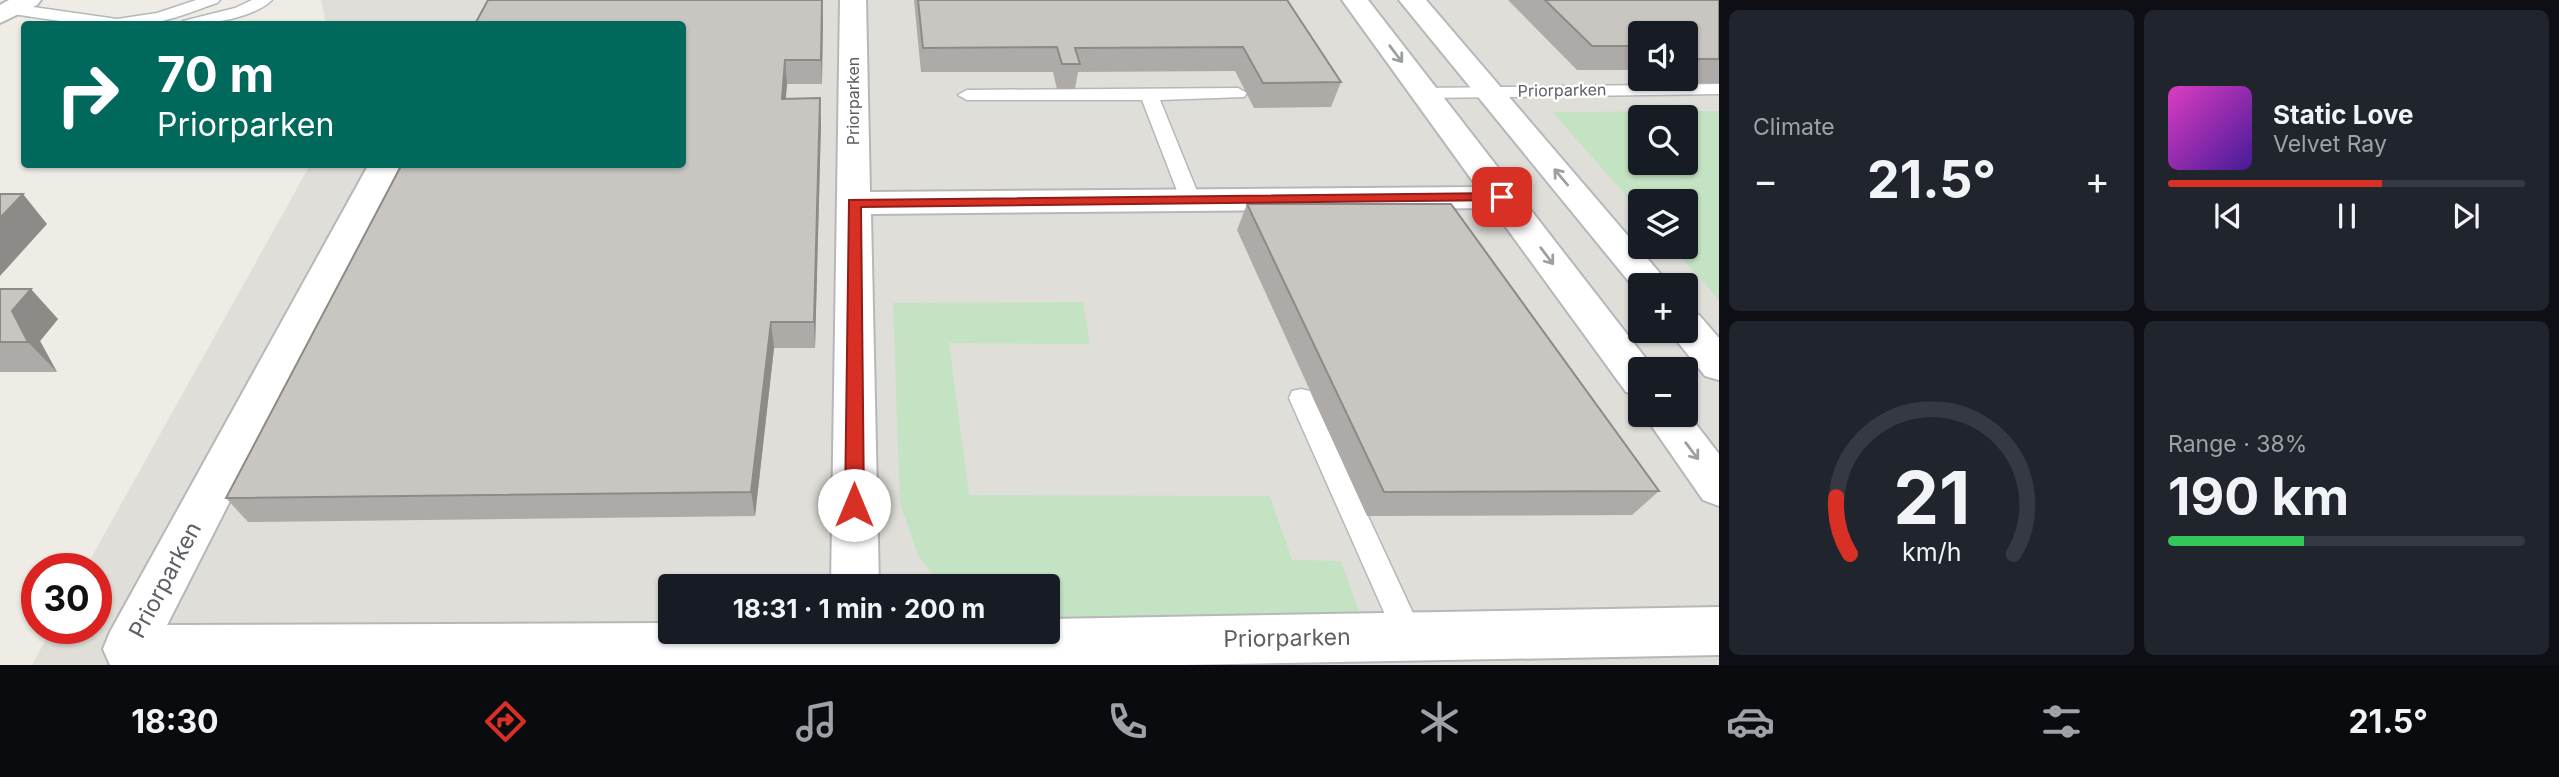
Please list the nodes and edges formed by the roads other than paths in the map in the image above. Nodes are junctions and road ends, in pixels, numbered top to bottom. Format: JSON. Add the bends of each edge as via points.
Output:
{"nodes":[{"id":1,"x":212,"y":0,"type":"edge"},
{"id":2,"x":264,"y":0,"type":"edge"},
{"id":3,"x":853,"y":0,"type":"edge"},
{"id":4,"x":1355,"y":0,"type":"edge"},
{"id":5,"x":1412,"y":0,"type":"edge"},
{"id":6,"x":13,"y":8,"type":"edge"},
{"id":7,"x":98,"y":21,"type":"edge"},
{"id":8,"x":133,"y":21,"type":"edge"},
{"id":9,"x":200,"y":21,"type":"edge"},
{"id":10,"x":1719,"y":89,"type":"edge"},
{"id":11,"x":1489,"y":91,"type":"junction"},
{"id":12,"x":1238,"y":93,"type":"dead end"},
{"id":13,"x":1425,"y":93,"type":"junction"},
{"id":14,"x":967,"y":95,"type":"dead end"},
{"id":15,"x":1149,"y":95,"type":"junction"},
{"id":16,"x":383,"y":168,"type":"edge"},
{"id":17,"x":1502,"y":197,"type":"junction"},
{"id":18,"x":1191,"y":201,"type":"junction"},
{"id":19,"x":854,"y":203,"type":"junction"},
{"id":20,"x":1642,"y":273,"type":"edge"},
{"id":21,"x":1698,"y":340,"type":"edge"},
{"id":22,"x":1628,"y":365,"type":"edge"},
{"id":23,"x":1719,"y":365,"type":"edge"},
{"id":24,"x":1301,"y":398,"type":"dead end"},
{"id":25,"x":1674,"y":427,"type":"edge"},
{"id":26,"x":1719,"y":487,"type":"edge"},
{"id":27,"x":855,"y":574,"type":"edge"},
{"id":28,"x":1719,"y":631,"type":"edge"},
{"id":29,"x":1409,"y":636,"type":"junction"},
{"id":30,"x":1060,"y":638,"type":"edge"},
{"id":31,"x":658,"y":642,"type":"edge"}],
"edges":[{"from":1,"to":8,"type":"lane"},
{"from":2,"to":9,"type":"lane"},
{"from":3,"to":19,"type":"street","name":"Priorparken"},
{"from":4,"to":13,"type":"street","one_way":true},
{"from":5,"to":11,"type":"street","name":"Priorparken"},
{"from":6,"to":7,"type":"lane"},
{"from":10,"to":11,"type":"lane","name":"Priorparken"},
{"from":11,"to":13,"type":"lane","name":"Priorparken"},
{"from":20,"to":11,"type":"street","name":"Priorparken","one_way":true},
{"from":12,"to":15,"type":"lane"},
{"from":13,"to":17,"type":"street"},
{"from":14,"to":15,"type":"lane"},
{"from":15,"to":18,"type":"lane"},
{"from":16,"to":31,"type":"street","name":"Priorparken","via":[[128,649]]},
{"from":17,"to":18,"type":"street"},
{"from":17,"to":22,"type":"street","one_way":true},
{"from":18,"to":19,"type":"street"},
{"from":19,"to":27,"type":"street","name":"Priorparken"},
{"from":21,"to":23,"type":"street"},
{"from":24,"to":29,"type":"lane"},
{"from":25,"to":26,"type":"street","one_way":true},
{"from":28,"to":29,"type":"street","name":"Priorparken"},
{"from":29,"to":30,"type":"street","name":"Priorparken"}]}
